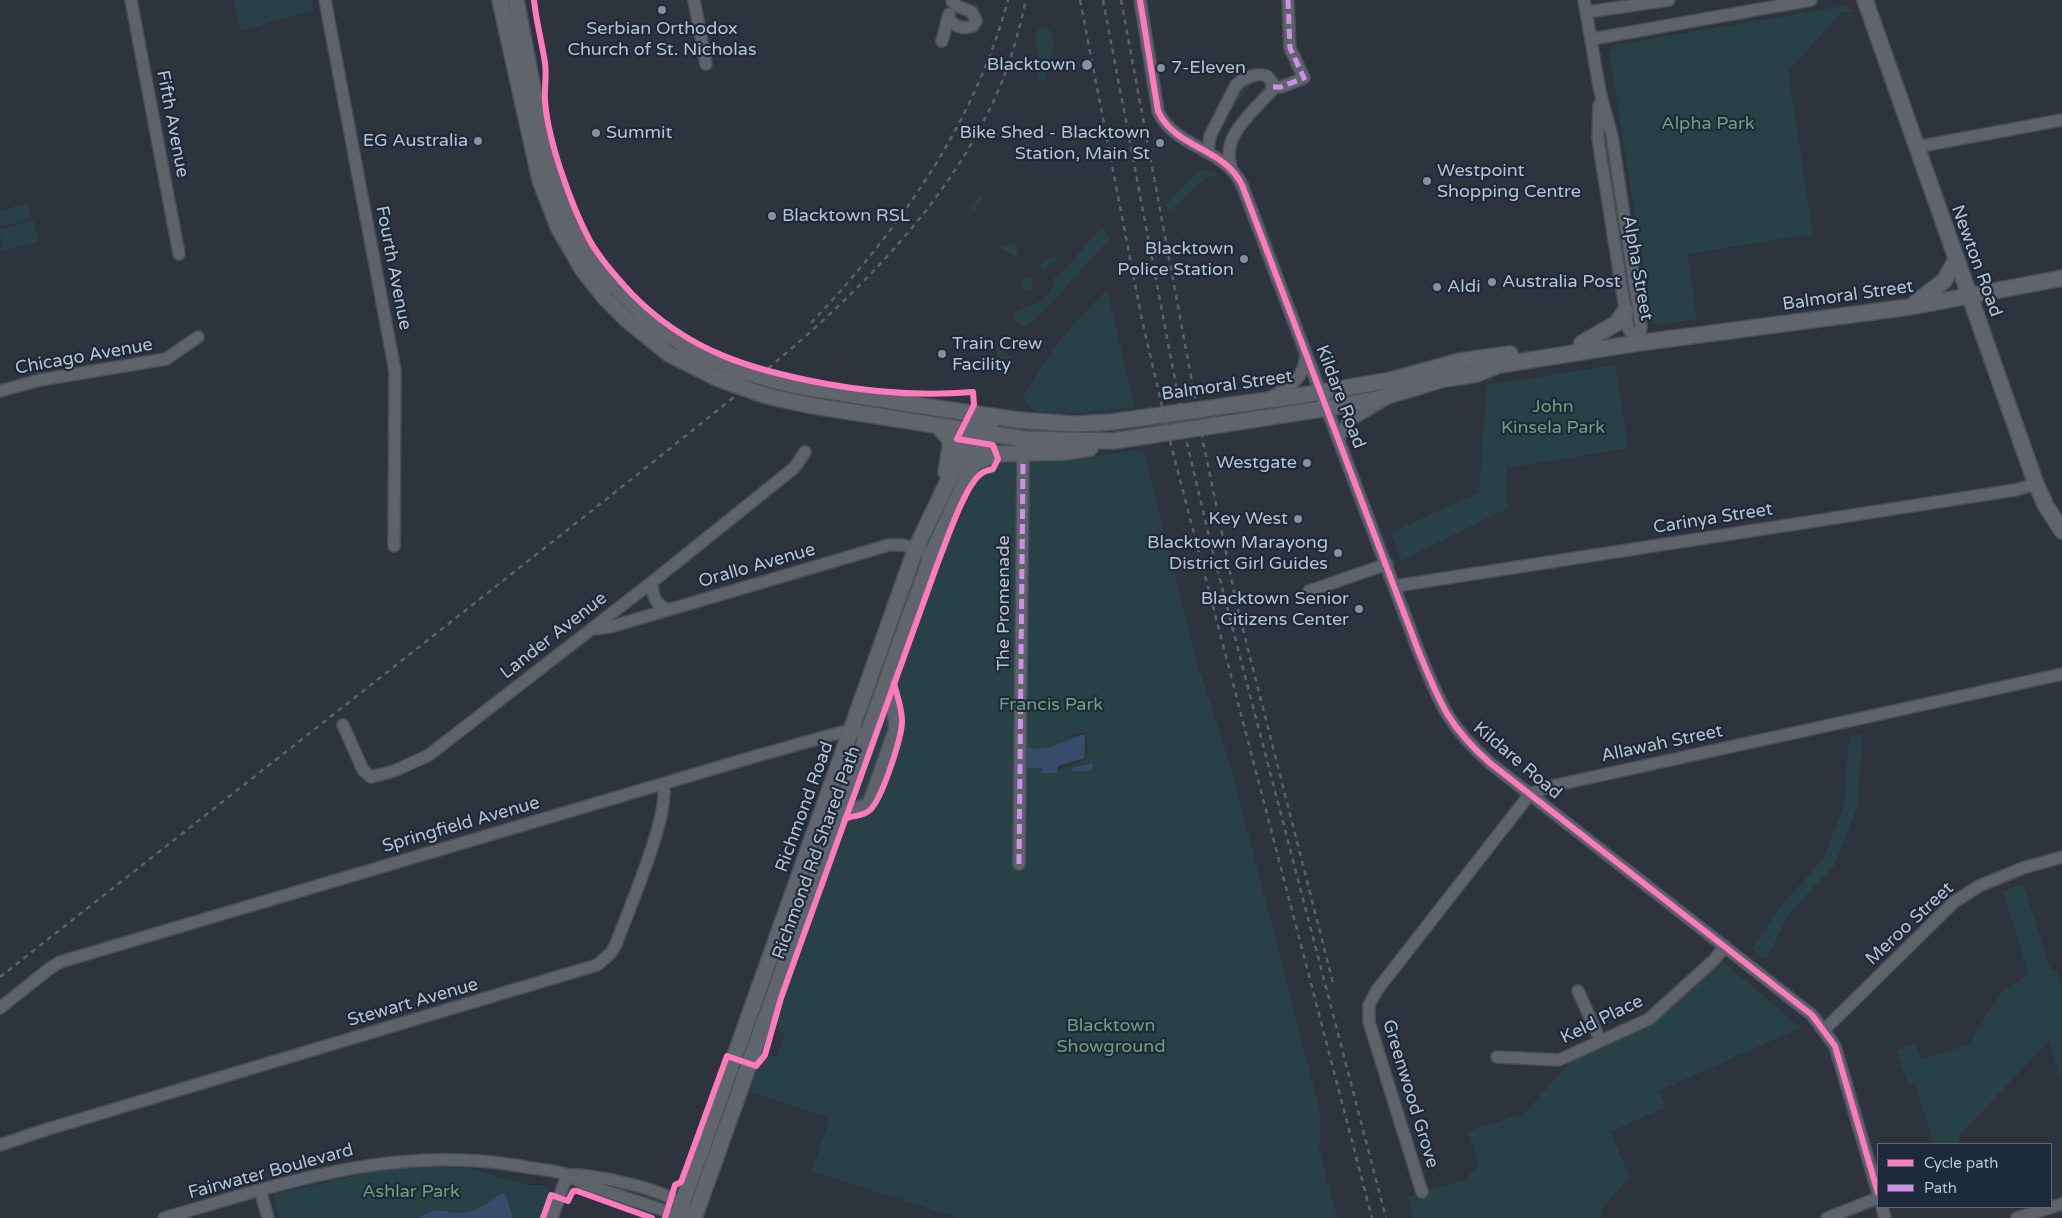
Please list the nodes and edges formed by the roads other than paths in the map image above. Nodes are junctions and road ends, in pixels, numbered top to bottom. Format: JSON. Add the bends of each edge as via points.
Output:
{"nodes":[{"id":1,"x":131,"y":0,"type":"edge"},
{"id":2,"x":325,"y":0,"type":"edge"},
{"id":3,"x":500,"y":0,"type":"edge"},
{"id":4,"x":516,"y":0,"type":"edge"},
{"id":5,"x":694,"y":0,"type":"edge"},
{"id":6,"x":1140,"y":0,"type":"edge"},
{"id":7,"x":1288,"y":0,"type":"edge"},
{"id":8,"x":1584,"y":0,"type":"edge"},
{"id":9,"x":1669,"y":0,"type":"edge"},
{"id":10,"x":1811,"y":0,"type":"edge"},
{"id":11,"x":1865,"y":0,"type":"edge"},
{"id":12,"x":952,"y":1,"type":"edge"},
{"id":13,"x":1587,"y":12,"type":"junction"},
{"id":14,"x":948,"y":17,"type":"junction"},
{"id":15,"x":1592,"y":39,"type":"junction"},
{"id":16,"x":942,"y":41,"type":"dead end"},
{"id":17,"x":706,"y":64,"type":"dead end"},
{"id":18,"x":1273,"y":87,"type":"junction"},
{"id":19,"x":1600,"y":92,"type":"junction"},
{"id":20,"x":2062,"y":120,"type":"edge"},
{"id":21,"x":1916,"y":147,"type":"junction"},
{"id":22,"x":1208,"y":151,"type":"junction"},
{"id":23,"x":1230,"y":166,"type":"junction"},
{"id":24,"x":179,"y":254,"type":"dead end"},
{"id":25,"x":1956,"y":260,"type":"junction"},
{"id":26,"x":2062,"y":278,"type":"edge"},
{"id":27,"x":1968,"y":295,"type":"junction"},
{"id":28,"x":1910,"y":306,"type":"junction"},
{"id":29,"x":1625,"y":311,"type":"junction"},
{"id":30,"x":198,"y":337,"type":"dead end"},
{"id":31,"x":1582,"y":343,"type":"junction"},
{"id":32,"x":1638,"y":343,"type":"junction"},
{"id":33,"x":1306,"y":353,"type":"junction"},
{"id":34,"x":0,"y":391,"type":"edge"},
{"id":35,"x":1321,"y":392,"type":"junction"},
{"id":36,"x":1394,"y":394,"type":"junction"},
{"id":37,"x":1265,"y":400,"type":"junction"},
{"id":38,"x":1328,"y":408,"type":"junction"},
{"id":39,"x":980,"y":414,"type":"junction"},
{"id":40,"x":996,"y":417,"type":"junction"},
{"id":41,"x":938,"y":427,"type":"junction"},
{"id":42,"x":979,"y":433,"type":"junction"},
{"id":43,"x":1339,"y":437,"type":"junction"},
{"id":44,"x":1113,"y":441,"type":"junction"},
{"id":45,"x":805,"y":452,"type":"dead end"},
{"id":46,"x":974,"y":463,"type":"junction"},
{"id":47,"x":1023,"y":463,"type":"dead end"},
{"id":48,"x":2036,"y":484,"type":"junction"},
{"id":49,"x":939,"y":500,"type":"junction"},
{"id":50,"x":2059,"y":521,"type":"edge"},
{"id":51,"x":394,"y":546,"type":"dead end"},
{"id":52,"x":916,"y":548,"type":"junction"},
{"id":53,"x":932,"y":554,"type":"junction"},
{"id":54,"x":1387,"y":564,"type":"junction"},
{"id":55,"x":652,"y":582,"type":"junction"},
{"id":56,"x":1395,"y":586,"type":"junction"},
{"id":57,"x":1309,"y":591,"type":"dead end"},
{"id":58,"x":670,"y":610,"type":"junction"},
{"id":59,"x":592,"y":629,"type":"junction"},
{"id":60,"x":2062,"y":674,"type":"edge"},
{"id":61,"x":885,"y":684,"type":"junction"},
{"id":62,"x":343,"y":725,"type":"dead end"},
{"id":63,"x":860,"y":732,"type":"junction"},
{"id":64,"x":663,"y":784,"type":"junction"},
{"id":65,"x":1530,"y":794,"type":"junction"},
{"id":66,"x":837,"y":814,"type":"junction"},
{"id":67,"x":2062,"y":857,"type":"edge"},
{"id":68,"x":1019,"y":864,"type":"dead end"},
{"id":69,"x":1725,"y":946,"type":"junction"},
{"id":70,"x":1578,"y":991,"type":"dead end"},
{"id":71,"x":0,"y":1008,"type":"edge"},
{"id":72,"x":1825,"y":1029,"type":"junction"},
{"id":73,"x":1600,"y":1040,"type":"junction"},
{"id":74,"x":1497,"y":1057,"type":"dead end"},
{"id":75,"x":0,"y":1145,"type":"edge"},
{"id":76,"x":567,"y":1175,"type":"junction"},
{"id":77,"x":260,"y":1190,"type":"junction"},
{"id":78,"x":1877,"y":1190,"type":"edge"},
{"id":79,"x":1422,"y":1192,"type":"dead end"},
{"id":80,"x":1877,"y":1198,"type":"edge"},
{"id":81,"x":2049,"y":1208,"type":"edge"},
{"id":82,"x":685,"y":1215,"type":"edge"},
{"id":83,"x":164,"y":1218,"type":"edge"},
{"id":84,"x":268,"y":1218,"type":"edge"},
{"id":85,"x":552,"y":1218,"type":"edge"},
{"id":86,"x":1827,"y":1218,"type":"edge"},
{"id":87,"x":2017,"y":1218,"type":"edge"}],
"edges":[{"from":1,"to":24,"type":"street","name":"Fifth Avenue"},
{"from":2,"to":51,"type":"street","name":"Fourth Avenue","via":[[395,371]]},
{"from":3,"to":41,"type":"main road","name":"Balmoral Street","via":[[532,153],[551,212],[583,270],[627,320],[670,354],[718,379],[767,396]]},
{"from":4,"to":39,"type":"main road","name":"Balmoral Street","via":[[555,186],[570,220],[594,260],[638,310],[674,339],[734,369],[792,385]]},
{"from":5,"to":17,"type":"street"},
{"from":6,"to":22,"type":"street","name":"Kildare Road","via":[[1161,117],[1176,135]]},
{"from":7,"to":18,"type":"street","via":[[1290,48],[1304,78]]},
{"from":8,"to":13,"type":"street","name":"Alpha Street"},
{"from":9,"to":13,"type":"street"},
{"from":10,"to":15,"type":"street"},
{"from":11,"to":21,"type":"main road","name":"Newton Road"},
{"from":12,"to":14,"type":"street"},
{"from":12,"to":14,"type":"street","via":[[972,12],[976,20],[973,26],[963,28]]},
{"from":13,"to":15,"type":"street","name":"Alpha Street"},
{"from":14,"to":16,"type":"street"},
{"from":15,"to":19,"type":"street","name":"Alpha Street"},
{"from":18,"to":22,"type":"street","via":[[1263,74],[1240,82],[1210,136]]},
{"from":18,"to":23,"type":"street","via":[[1232,140],[1227,151]]},
{"from":19,"to":29,"type":"street","name":"Alpha Street","via":[[1598,139]]},
{"from":19,"to":32,"type":"street","name":"Alpha Street","via":[[1612,136],[1642,327]]},
{"from":20,"to":21,"type":"street"},
{"from":21,"to":25,"type":"main road","name":"Newton Road"},
{"from":22,"to":23,"type":"street","name":"Kildare Road"},
{"from":23,"to":33,"type":"street","name":"Kildare Road","via":[[1242,184]]},
{"from":25,"to":27,"type":"main road","name":"Newton Road"},
{"from":25,"to":28,"type":"main road","via":[[1944,281]]},
{"from":26,"to":27,"type":"main road","name":"Balmoral Street"},
{"from":27,"to":28,"type":"main road","name":"Balmoral Street"},
{"from":27,"to":48,"type":"main road","name":"Newton Road"},
{"from":28,"to":32,"type":"main road","name":"Balmoral Street"},
{"from":29,"to":31,"type":"main road","via":[[1617,323]]},
{"from":29,"to":32,"type":"street","name":"Alpha Street","via":[[1628,328]]},
{"from":30,"to":34,"type":"street","name":"Chicago Avenue","via":[[166,359],[40,380]]},
{"from":31,"to":32,"type":"main road","name":"Balmoral Street","via":[[1620,339]]},
{"from":31,"to":35,"type":"main road","name":"Balmoral Street","via":[[1460,361],[1391,380]]},
{"from":32,"to":36,"type":"main road","name":"Balmoral Street","via":[[1499,365],[1477,374],[1444,379]]},
{"from":33,"to":35,"type":"street","name":"Kildare Road"},
{"from":33,"to":37,"type":"street","via":[[1305,365],[1297,381]]},
{"from":35,"to":37,"type":"main road","name":"Balmoral Street"},
{"from":35,"to":38,"type":"street","name":"Kildare Road"},
{"from":36,"to":38,"type":"main road","name":"Balmoral Street"},
{"from":36,"to":43,"type":"street","via":[[1349,421]]},
{"from":37,"to":40,"type":"main road","name":"Balmoral Street","via":[[1112,422],[1075,424]]},
{"from":38,"to":43,"type":"street","name":"Kildare Road"},
{"from":38,"to":44,"type":"main road","name":"Balmoral Street"},
{"from":39,"to":40,"type":"main road","name":"Balmoral Street"},
{"from":39,"to":42,"type":"main road","name":"Richmond Road"},
{"from":40,"to":42,"type":"main road","name":"Richmond Road"},
{"from":41,"to":42,"type":"main road","name":"Balmoral Street"},
{"from":41,"to":49,"type":"main road","via":[[947,435],[951,447]]},
{"from":42,"to":44,"type":"main road","name":"Balmoral Street","via":[[1024,439]]},
{"from":42,"to":46,"type":"main road","name":"Richmond Road"},
{"from":42,"to":49,"type":"main road","name":"Richmond Road"},
{"from":43,"to":54,"type":"street","name":"Kildare Road"},
{"from":44,"to":46,"type":"main road","via":[[1065,452],[996,454]]},
{"from":45,"to":55,"type":"street","name":"Lander Avenue","via":[[794,468]]},
{"from":46,"to":53,"type":"main road","name":"Richmond Road"},
{"from":47,"to":68,"type":"street","name":"The Promenade"},
{"from":48,"to":50,"type":"main road","name":"Newton Road"},
{"from":48,"to":56,"type":"street","name":"Carinya Street","via":[[2015,490]]},
{"from":49,"to":52,"type":"main road","name":"Richmond Road"},
{"from":52,"to":53,"type":"street","name":"Orallo Avenue"},
{"from":52,"to":58,"type":"street","name":"Orallo Avenue","via":[[889,546]]},
{"from":52,"to":63,"type":"main road","name":"Richmond Road"},
{"from":53,"to":61,"type":"main road","name":"Richmond Road"},
{"from":54,"to":56,"type":"street","name":"Kildare Road"},
{"from":54,"to":57,"type":"street"},
{"from":55,"to":58,"type":"street","via":[[655,600]]},
{"from":55,"to":59,"type":"street","name":"Lander Avenue"},
{"from":56,"to":65,"type":"street","name":"Kildare Road","via":[[1433,687],[1450,722],[1474,749]]},
{"from":58,"to":59,"type":"street","name":"Orallo Avenue"},
{"from":59,"to":62,"type":"street","name":"Lander Avenue","via":[[422,759],[383,775],[368,775],[363,770]]},
{"from":60,"to":65,"type":"street","name":"Allawah Street","via":[[1552,786]]},
{"from":61,"to":63,"type":"main road","name":"Richmond Road"},
{"from":61,"to":66,"type":"street","via":[[895,728],[868,804]]},
{"from":63,"to":64,"type":"street","name":"Springfield Avenue"},
{"from":63,"to":66,"type":"main road","name":"Richmond Road"},
{"from":63,"to":82,"type":"main road","name":"Richmond Road"},
{"from":64,"to":71,"type":"street","name":"Springfield Avenue","via":[[65,961],[49,968]]},
{"from":64,"to":75,"type":"street","name":"Stewart Avenue","via":[[664,806],[646,863],[616,944],[597,965]]},
{"from":65,"to":69,"type":"street","name":"Kildare Road"},
{"from":65,"to":79,"type":"street","name":"Greenwood Grove","via":[[1377,990],[1369,1005],[1369,1022]]},
{"from":66,"to":82,"type":"main road","name":"Richmond Road"},
{"from":67,"to":72,"type":"street","name":"Meroo Street","via":[[1979,886],[1954,902]]},
{"from":69,"to":72,"type":"street","name":"Kildare Road"},
{"from":69,"to":73,"type":"street","name":"Keld Place","via":[[1655,1015]]},
{"from":70,"to":73,"type":"street"},
{"from":72,"to":78,"type":"street","name":"Kildare Road","via":[[1835,1046]]},
{"from":73,"to":74,"type":"street","name":"Keld Place","via":[[1559,1060]]},
{"from":76,"to":77,"type":"street","name":"Fairwater Boulevard","via":[[492,1162],[411,1160],[349,1168]]},
{"from":76,"to":82,"type":"street","name":"Fairwater Boulevard","via":[[583,1184]]},
{"from":76,"to":85,"type":"street"},
{"from":77,"to":83,"type":"street","name":"Fairwater Boulevard"},
{"from":77,"to":84,"type":"street"},
{"from":80,"to":86,"type":"street"},
{"from":81,"to":87,"type":"street"}]}
